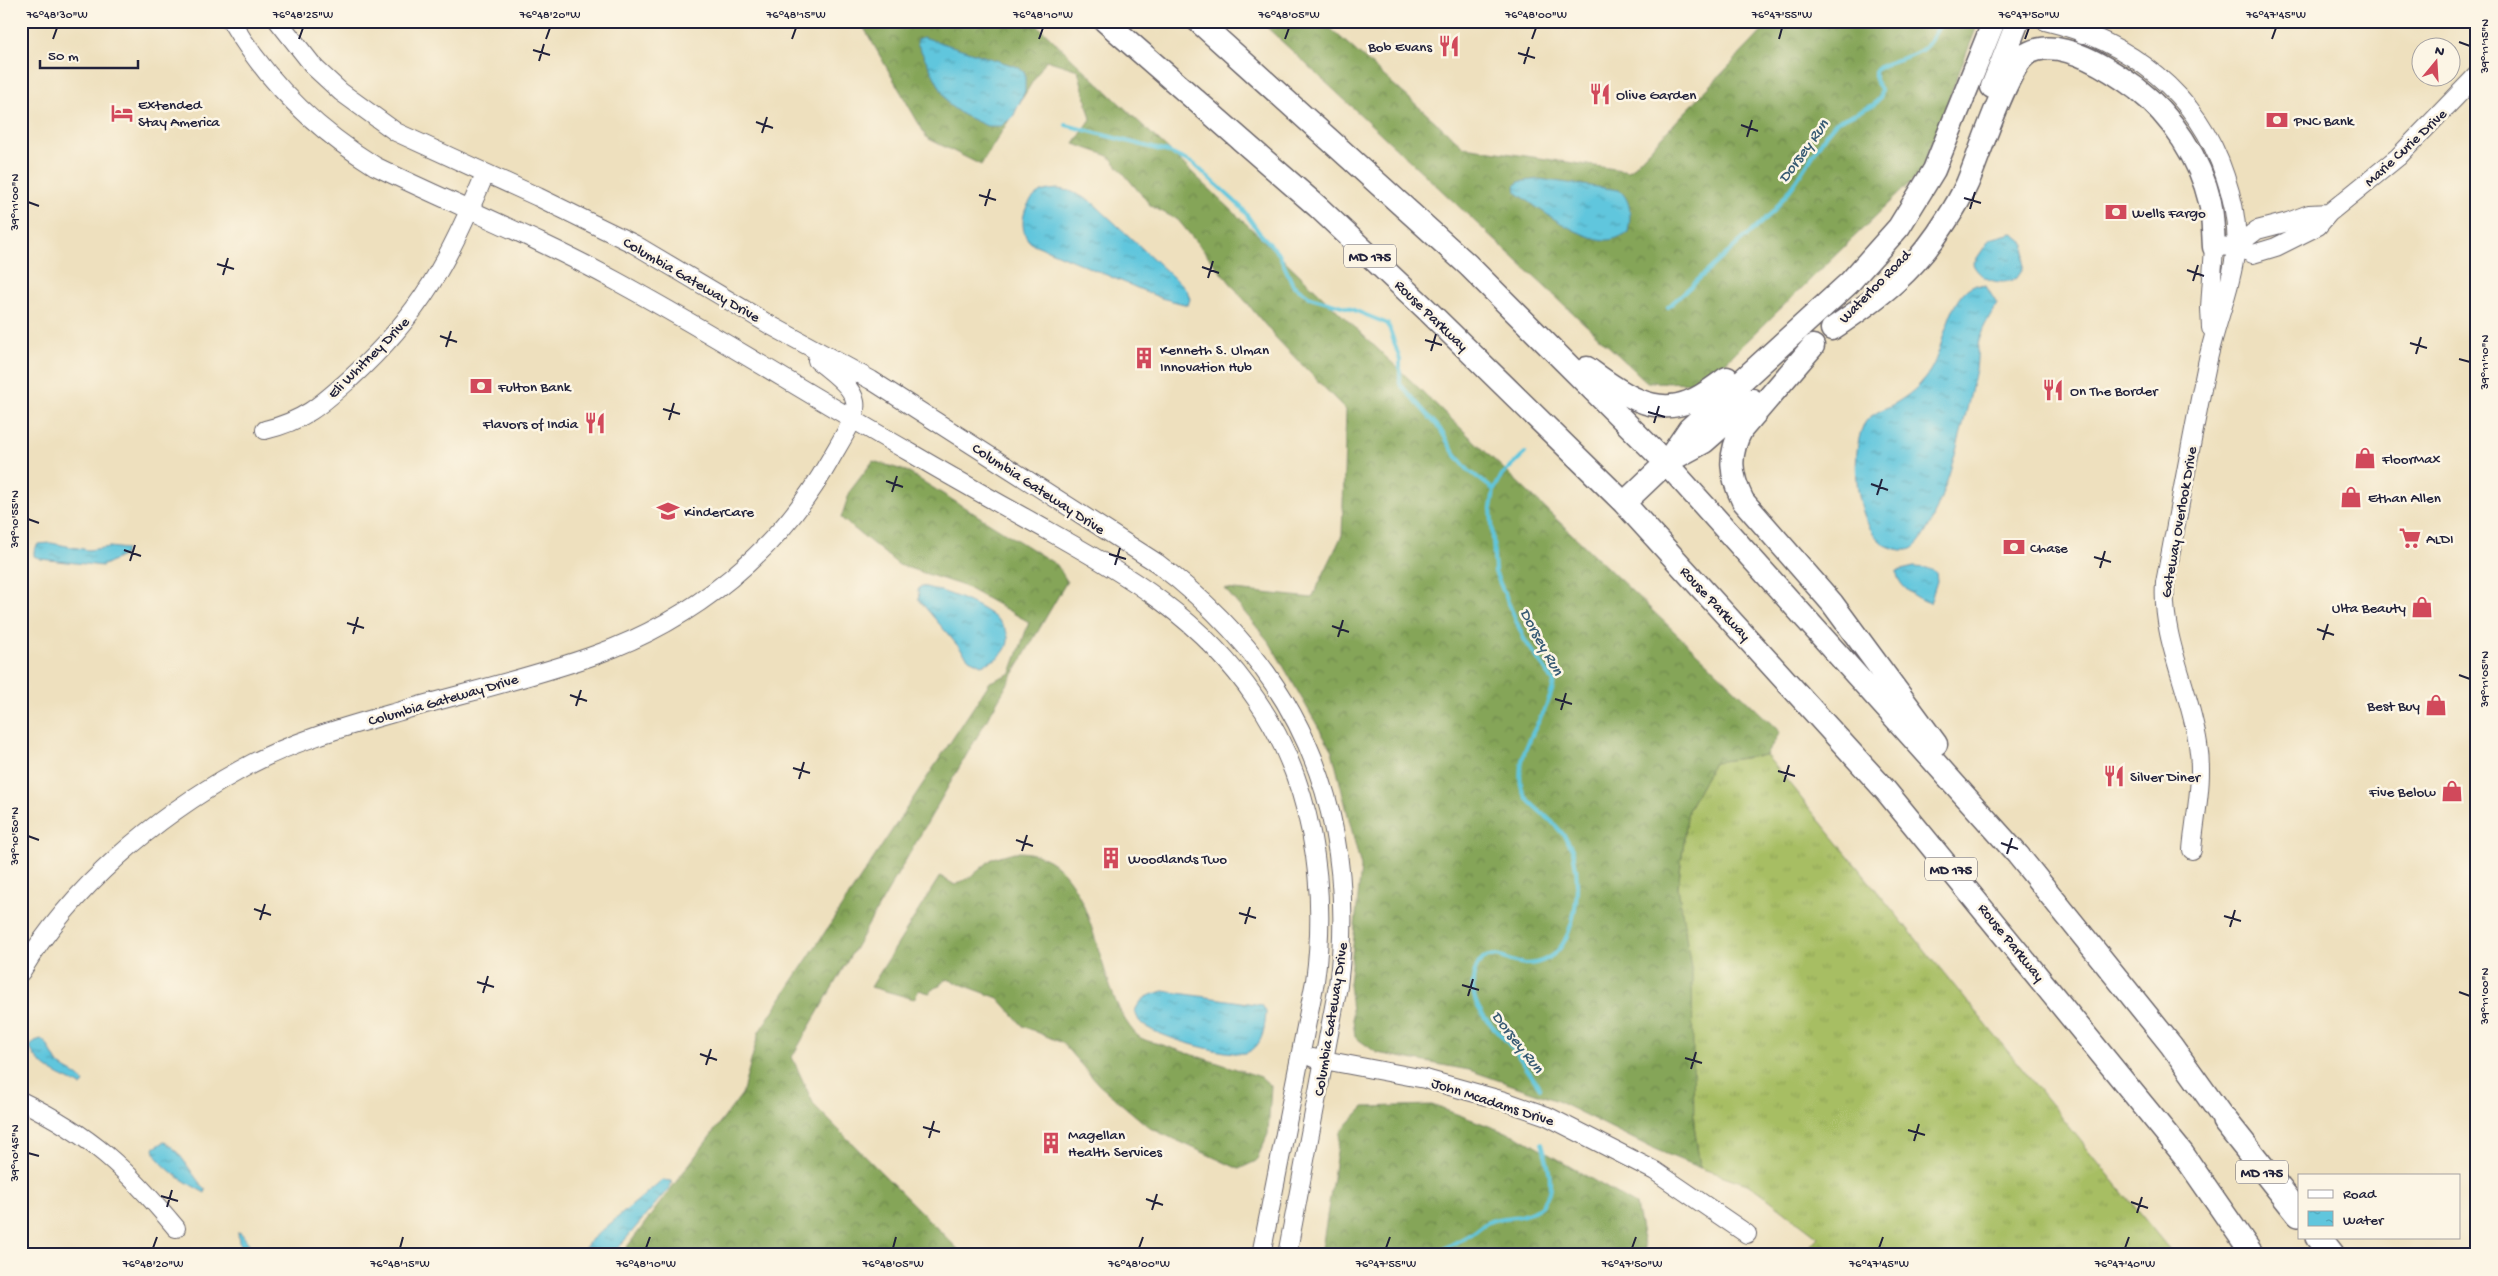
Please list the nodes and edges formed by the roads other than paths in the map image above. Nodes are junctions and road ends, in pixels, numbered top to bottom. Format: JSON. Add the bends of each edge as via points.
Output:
{"nodes":[{"id":1,"x":231,"y":21,"type":"edge"},
{"id":2,"x":278,"y":21,"type":"edge"},
{"id":3,"x":1105,"y":21,"type":"edge"},
{"id":4,"x":1198,"y":21,"type":"edge"},
{"id":5,"x":1994,"y":21,"type":"edge"},
{"id":6,"x":2018,"y":21,"type":"edge"},
{"id":7,"x":2046,"y":21,"type":"edge"},
{"id":8,"x":2079,"y":26,"type":"edge"},
{"id":9,"x":2477,"y":75,"type":"edge"},
{"id":10,"x":485,"y":174,"type":"junction"},
{"id":11,"x":470,"y":211,"type":"junction"},
{"id":12,"x":2225,"y":247,"type":"junction"},
{"id":13,"x":770,"y":325,"type":"junction"},
{"id":14,"x":1832,"y":329,"type":"junction"},
{"id":15,"x":1796,"y":331,"type":"junction"},
{"id":16,"x":1539,"y":335,"type":"junction"},
{"id":17,"x":1813,"y":346,"type":"junction"},
{"id":18,"x":853,"y":420,"type":"junction"},
{"id":19,"x":265,"y":430,"type":"dead end"},
{"id":20,"x":1666,"y":463,"type":"junction"},
{"id":21,"x":1624,"y":504,"type":"junction"},
{"id":22,"x":2192,"y":850,"type":"dead end"},
{"id":23,"x":2018,"y":855,"type":"junction"},
{"id":24,"x":21,"y":972,"type":"edge"},
{"id":25,"x":1300,"y":1055,"type":"junction"},
{"id":26,"x":1324,"y":1060,"type":"junction"},
{"id":27,"x":21,"y":1101,"type":"edge"},
{"id":28,"x":2225,"y":1121,"type":"junction"},
{"id":29,"x":2298,"y":1213,"type":"edge"},
{"id":30,"x":2298,"y":1223,"type":"edge"},
{"id":31,"x":176,"y":1228,"type":"dead end"},
{"id":32,"x":1747,"y":1234,"type":"dead end"},
{"id":33,"x":2310,"y":1238,"type":"edge"},
{"id":34,"x":2319,"y":1238,"type":"edge"},
{"id":35,"x":1261,"y":1255,"type":"edge"},
{"id":36,"x":1287,"y":1255,"type":"edge"},
{"id":37,"x":2253,"y":1255,"type":"edge"},
{"id":38,"x":2321,"y":1255,"type":"edge"},
{"id":39,"x":2332,"y":1255,"type":"edge"}],
"edges":[{"from":1,"to":11,"type":"street","name":"Columbia Gateway Drive","via":[[263,69],[317,126],[375,166]]},
{"from":2,"to":10,"type":"street","name":"Columbia Gateway Drive","via":[[314,68],[368,113],[396,132]]},
{"from":3,"to":21,"type":"main road","name":"Rouse Parkway","number":"MD 175","via":[[1318,207],[1426,308]]},
{"from":4,"to":16,"type":"main road","number":"MD 175","via":[[1468,265]]},
{"from":5,"to":15,"type":"main road","name":"Waterloo Road","via":[[1947,140],[1899,227],[1849,283]]},
{"from":6,"to":14,"type":"main road","name":"Waterloo Road","via":[[1954,180],[1936,213],[1899,264]]},
{"from":7,"to":8,"type":"street","name":"Gateway Overlook Drive"},
{"from":8,"to":12,"type":"street","name":"Gateway Overlook Drive","via":[[2158,74],[2193,112],[2215,147],[2233,199]]},
{"from":9,"to":12,"type":"street","name":"Marie Curie Drive","via":[[2398,157],[2329,213],[2309,214],[2257,230]]},
{"from":10,"to":11,"type":"street","name":"Eli Whitney Drive"},
{"from":10,"to":13,"type":"street","name":"Columbia Gateway Drive","via":[[634,244]]},
{"from":11,"to":18,"type":"street","name":"Columbia Gateway Drive","via":[[616,281]]},
{"from":11,"to":19,"type":"street","name":"Eli Whitney Drive","via":[[425,296],[384,346],[321,405],[286,425]]},
{"from":12,"to":14,"type":"main road","via":[[2203,177],[2179,134],[2160,110],[2142,93],[2104,68],[2071,52],[2046,48],[2027,54],[2013,72],[1966,186],[1927,248],[1908,272],[1871,303]]},
{"from":12,"to":22,"type":"street","name":"Gateway Overlook Drive","via":[[2210,308],[2212,340],[2164,599],[2169,635],[2196,729],[2201,764]]},
{"from":13,"to":18,"type":"street","via":[[849,386],[856,405]]},
{"from":13,"to":26,"type":"street","name":"Columbia Gateway Drive","via":[[871,380],[1157,563],[1187,585],[1244,643],[1277,687],[1304,736],[1321,777],[1340,857],[1343,947]]},
{"from":14,"to":17,"type":"main road","name":"Waterloo Road"},
{"from":15,"to":16,"type":"main road","via":[[1702,396],[1674,406],[1636,400]]},
{"from":15,"to":20,"type":"main road","name":"Waterloo Road","via":[[1689,429]]},
{"from":16,"to":20,"type":"main road","number":"MD 175"},
{"from":17,"to":20,"type":"main road","name":"Waterloo Road","via":[[1704,442]]},
{"from":17,"to":23,"type":"main road","via":[[1739,435],[1732,457],[1734,484],[1743,501],[1832,604]]},
{"from":18,"to":24,"type":"street","name":"Columbia Gateway Drive","via":[[810,492],[765,549],[690,608],[648,632],[596,655],[334,730],[243,768],[161,820],[122,854],[59,919]]},
{"from":18,"to":25,"type":"street","name":"Columbia Gateway Drive","via":[[1142,586],[1199,631],[1256,699],[1285,751],[1299,788],[1317,866],[1320,946]]},
{"from":20,"to":21,"type":"main road","name":"Waterloo Road"},
{"from":20,"to":23,"type":"main road","number":"MD 175"},
{"from":21,"to":37,"type":"main road","name":"Rouse Parkway","number":"MD 175","via":[[1886,791],[2182,1154]]},
{"from":23,"to":28,"type":"main road","number":"MD 175","via":[[2171,1045]]},
{"from":25,"to":26,"type":"street","name":"John Mcadams Drive"},
{"from":25,"to":35,"type":"street","name":"Columbia Gateway Drive"},
{"from":26,"to":32,"type":"street","name":"John Mcadams Drive","via":[[1425,1079],[1547,1116],[1655,1171]]},
{"from":26,"to":36,"type":"street","name":"Columbia Gateway Drive"},
{"from":27,"to":31,"type":"street","via":[[52,1116],[98,1146],[147,1192]]},
{"from":28,"to":29,"type":"highway"},
{"from":28,"to":30,"type":"main road","number":"MD 175"},
{"from":33,"to":38,"type":"main road"},
{"from":34,"to":39,"type":"highway"}]}
